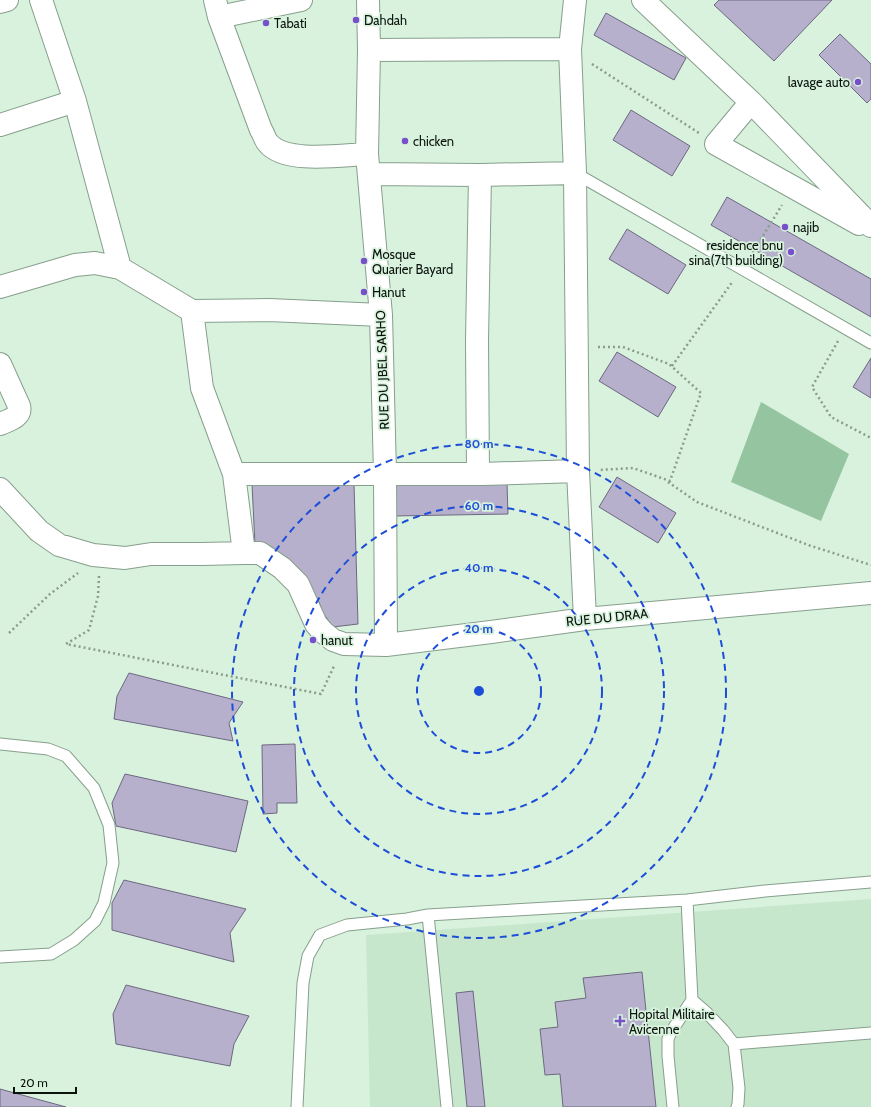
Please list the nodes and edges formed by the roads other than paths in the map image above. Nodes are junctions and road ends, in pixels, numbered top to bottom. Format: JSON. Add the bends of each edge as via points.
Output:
{"nodes":[{"id":1,"x":7,"y":0,"type":"edge"},
{"id":2,"x":41,"y":0,"type":"edge"},
{"id":3,"x":301,"y":0,"type":"edge"},
{"id":4,"x":368,"y":0,"type":"edge"},
{"id":5,"x":575,"y":0,"type":"edge"},
{"id":6,"x":643,"y":0,"type":"edge"},
{"id":7,"x":0,"y":2,"type":"edge"},
{"id":8,"x":217,"y":9,"type":"edge"},
{"id":9,"x":570,"y":49,"type":"junction"},
{"id":10,"x":369,"y":50,"type":"junction"},
{"id":11,"x":75,"y":101,"type":"junction"},
{"id":12,"x":751,"y":102,"type":"junction"},
{"id":13,"x":0,"y":125,"type":"edge"},
{"id":14,"x":368,"y":164,"type":"junction"},
{"id":15,"x":575,"y":173,"type":"junction"},
{"id":16,"x":480,"y":174,"type":"junction"},
{"id":17,"x":871,"y":226,"type":"edge"},
{"id":18,"x":871,"y":230,"type":"edge"},
{"id":19,"x":120,"y":268,"type":"junction"},
{"id":20,"x":0,"y":287,"type":"edge"},
{"id":21,"x":192,"y":311,"type":"junction"},
{"id":22,"x":381,"y":315,"type":"junction"},
{"id":23,"x":871,"y":343,"type":"edge"},
{"id":24,"x":0,"y":364,"type":"edge"},
{"id":25,"x":0,"y":424,"type":"edge"},
{"id":26,"x":578,"y":471,"type":"junction"},
{"id":27,"x":234,"y":474,"type":"junction"},
{"id":28,"x":385,"y":474,"type":"junction"},
{"id":29,"x":478,"y":474,"type":"junction"},
{"id":30,"x":0,"y":489,"type":"edge"},
{"id":31,"x":244,"y":552,"type":"junction"},
{"id":32,"x":871,"y":593,"type":"edge"},
{"id":33,"x":585,"y":619,"type":"junction"},
{"id":34,"x":386,"y":645,"type":"junction"},
{"id":35,"x":0,"y":744,"type":"edge"},
{"id":36,"x":871,"y":882,"type":"edge"},
{"id":37,"x":687,"y":900,"type":"junction"},
{"id":38,"x":428,"y":915,"type":"junction"},
{"id":39,"x":0,"y":957,"type":"edge"},
{"id":40,"x":692,"y":1000,"type":"junction"},
{"id":41,"x":871,"y":1033,"type":"edge"},
{"id":42,"x":734,"y":1044,"type":"junction"},
{"id":43,"x":297,"y":1107,"type":"edge"},
{"id":44,"x":447,"y":1107,"type":"edge"},
{"id":45,"x":673,"y":1107,"type":"edge"},
{"id":46,"x":737,"y":1107,"type":"edge"}],
"edges":[{"from":1,"to":7,"type":"street"},
{"from":2,"to":11,"type":"street"},
{"from":3,"to":8,"type":"street"},
{"from":4,"to":10,"type":"street","name":"RUE DU JBEL SARHO"},
{"from":5,"to":9,"type":"street"},
{"from":6,"to":12,"type":"street"},
{"from":8,"to":14,"type":"street","via":[[268,143],[277,150],[291,155]]},
{"from":9,"to":10,"type":"street"},
{"from":9,"to":15,"type":"street"},
{"from":10,"to":14,"type":"street","name":"RUE DU JBEL SARHO"},
{"from":11,"to":13,"type":"street"},
{"from":11,"to":19,"type":"street"},
{"from":12,"to":17,"type":"street"},
{"from":12,"to":18,"type":"street","via":[[716,144]]},
{"from":14,"to":16,"type":"street"},
{"from":14,"to":22,"type":"street","name":"RUE DU JBEL SARHO"},
{"from":15,"to":16,"type":"street"},
{"from":15,"to":23,"type":"lane"},
{"from":15,"to":26,"type":"street"},
{"from":16,"to":29,"type":"street"},
{"from":19,"to":20,"type":"street","via":[[95,263],[75,266]]},
{"from":19,"to":21,"type":"street"},
{"from":21,"to":22,"type":"street","via":[[269,310]]},
{"from":21,"to":27,"type":"street","via":[[202,388]]},
{"from":22,"to":28,"type":"street","name":"RUE DU JBEL SARHO"},
{"from":24,"to":25,"type":"street","via":[[20,410],[15,417]]},
{"from":26,"to":29,"type":"street"},
{"from":26,"to":33,"type":"street"},
{"from":27,"to":28,"type":"street"},
{"from":27,"to":31,"type":"street"},
{"from":28,"to":29,"type":"street"},
{"from":28,"to":34,"type":"street","name":"RUE DU JBEL SARHO"},
{"from":30,"to":31,"type":"street","via":[[39,531],[59,545],[93,555],[125,558],[151,554]]},
{"from":31,"to":34,"type":"street","name":"RUE DU DRAA","via":[[260,553],[282,568],[298,584],[316,624],[333,640],[344,644]]},
{"from":32,"to":33,"type":"street","name":"RUE DU DRAA"},
{"from":33,"to":34,"type":"street","name":"RUE DU DRAA"},
{"from":35,"to":39,"type":"lane","via":[[48,749],[66,756],[94,788],[110,825],[113,863],[104,903],[95,921],[74,940],[51,954]]},
{"from":36,"to":37,"type":"lane"},
{"from":37,"to":38,"type":"lane"},
{"from":37,"to":40,"type":"lane"},
{"from":38,"to":43,"type":"lane","via":[[347,925],[320,935],[308,956],[303,983]]},
{"from":38,"to":44,"type":"lane"},
{"from":40,"to":42,"type":"lane"},
{"from":40,"to":45,"type":"lane","via":[[668,1039]]},
{"from":41,"to":42,"type":"lane"},
{"from":42,"to":46,"type":"lane","via":[[739,1088]]}]}
